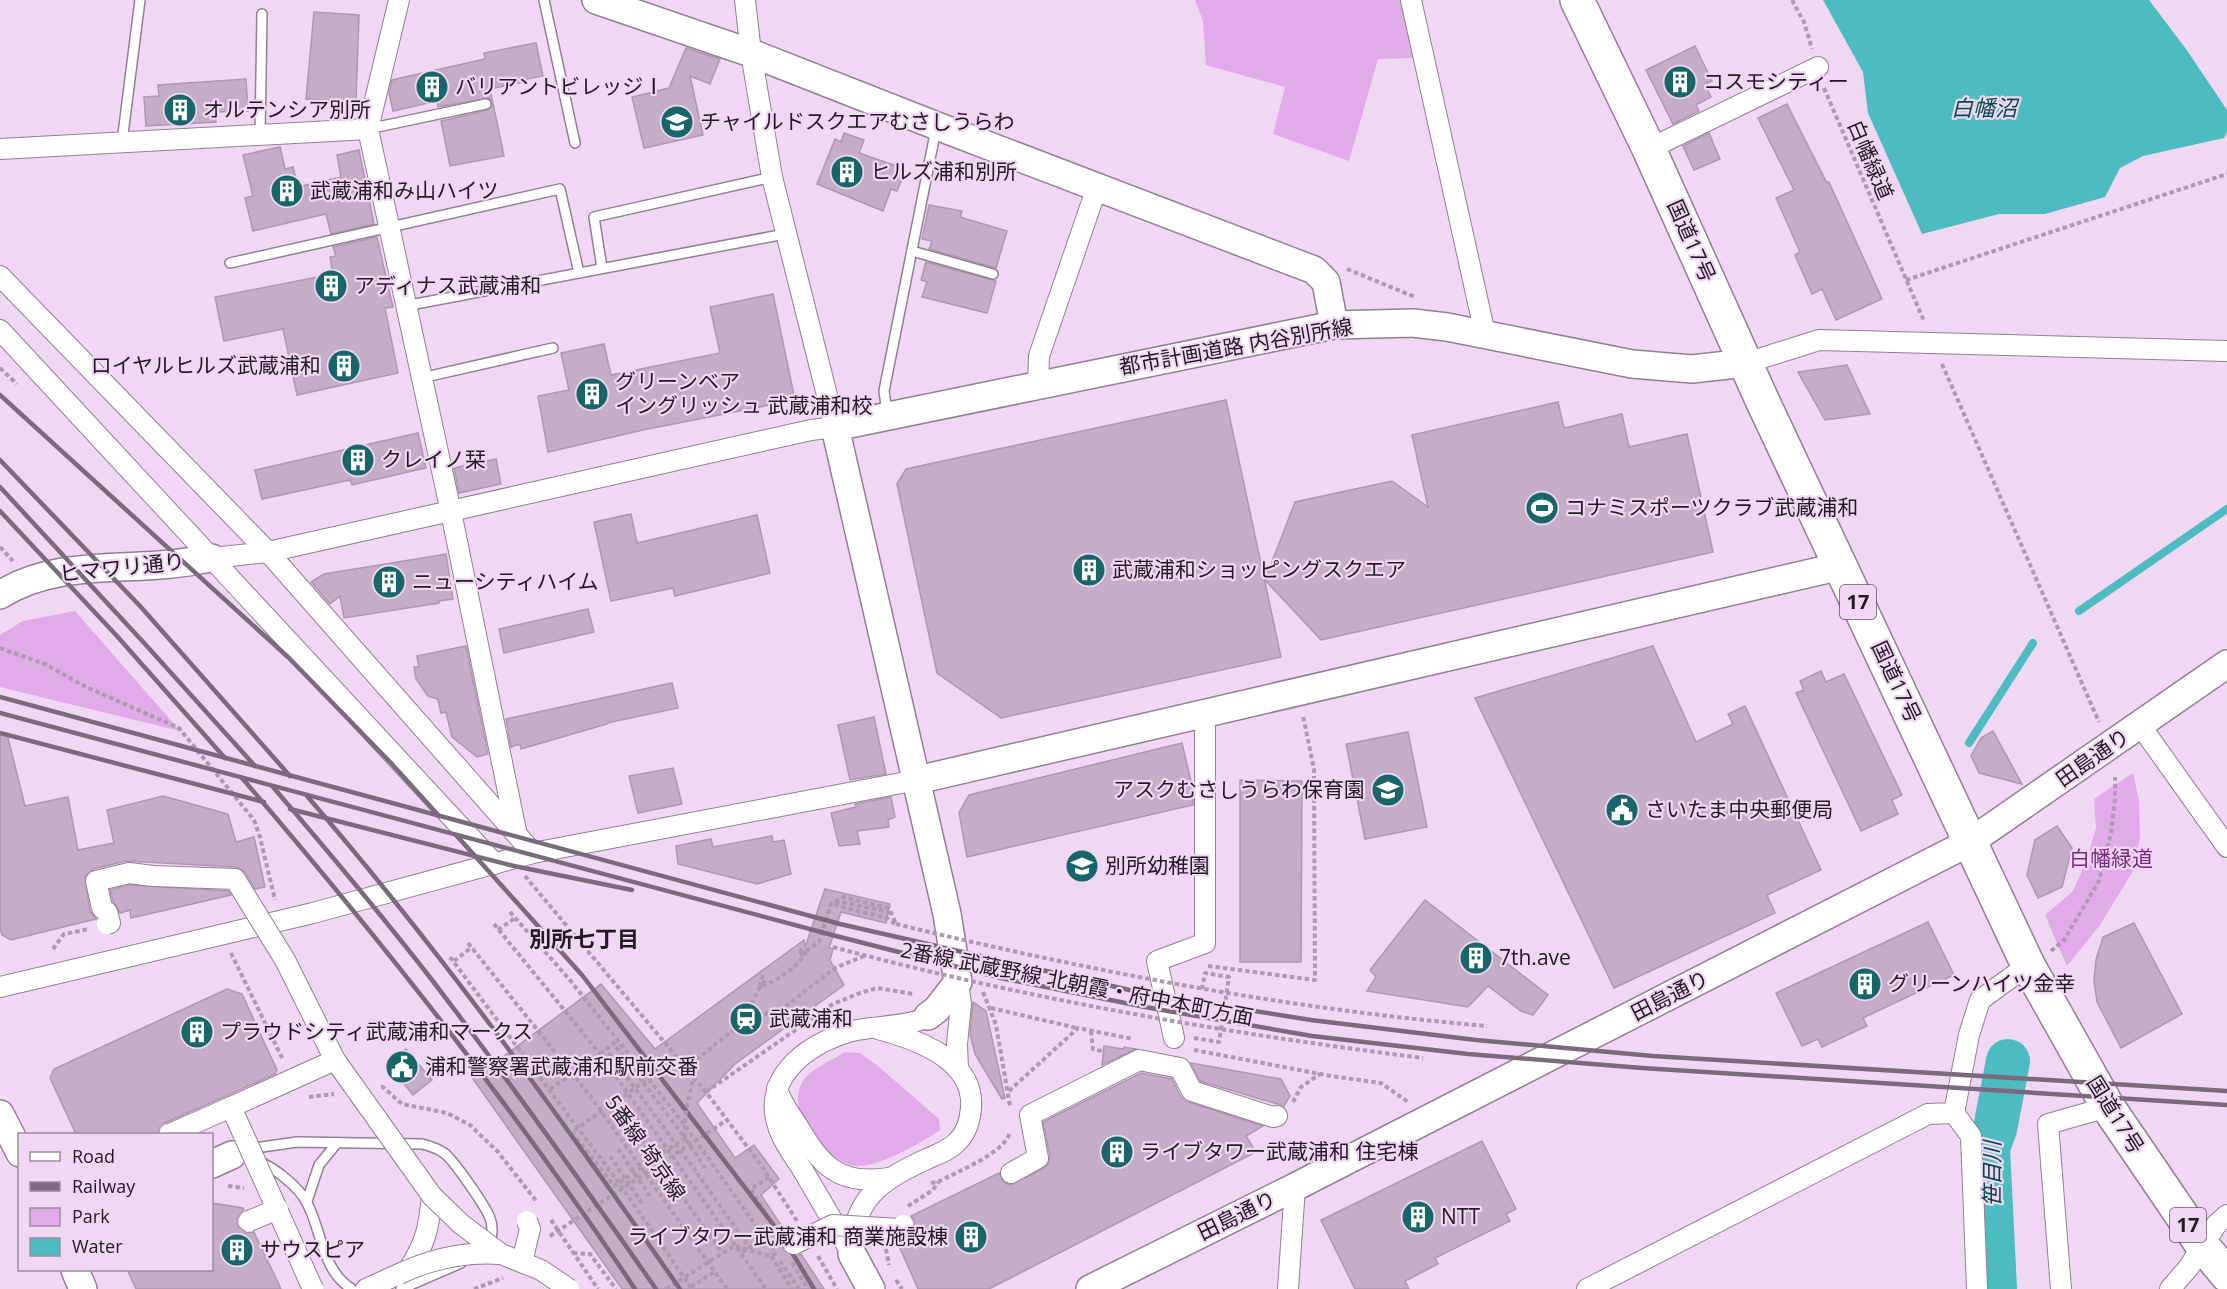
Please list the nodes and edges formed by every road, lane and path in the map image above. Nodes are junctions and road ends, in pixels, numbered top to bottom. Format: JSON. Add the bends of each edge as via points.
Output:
{"nodes":[{"id":1,"x":141,"y":0,"type":"edge"},
{"id":2,"x":399,"y":0,"type":"edge"},
{"id":3,"x":544,"y":0,"type":"edge"},
{"id":4,"x":596,"y":0,"type":"edge"},
{"id":5,"x":745,"y":0,"type":"edge"},
{"id":6,"x":1411,"y":0,"type":"edge"},
{"id":7,"x":1577,"y":0,"type":"edge"},
{"id":8,"x":1792,"y":0,"type":"edge"},
{"id":9,"x":262,"y":14,"type":"dead end"},
{"id":10,"x":751,"y":53,"type":"junction"},
{"id":11,"x":1818,"y":67,"type":"junction"},
{"id":12,"x":486,"y":104,"type":"dead end"},
{"id":13,"x":937,"y":126,"type":"junction"},
{"id":14,"x":368,"y":129,"type":"junction"},
{"id":15,"x":260,"y":135,"type":"junction"},
{"id":16,"x":122,"y":142,"type":"junction"},
{"id":17,"x":576,"y":143,"type":"dead end"},
{"id":18,"x":0,"y":149,"type":"edge"},
{"id":19,"x":1649,"y":149,"type":"junction"},
{"id":20,"x":2227,"y":174,"type":"edge"},
{"id":21,"x":772,"y":177,"type":"junction"},
{"id":22,"x":1097,"y":187,"type":"junction"},
{"id":23,"x":388,"y":227,"type":"junction"},
{"id":24,"x":785,"y":234,"type":"junction"},
{"id":25,"x":912,"y":250,"type":"junction"},
{"id":26,"x":230,"y":263,"type":"dead end"},
{"id":27,"x":602,"y":268,"type":"junction"},
{"id":28,"x":1314,"y":270,"type":"junction"},
{"id":29,"x":579,"y":273,"type":"junction"},
{"id":30,"x":993,"y":274,"type":"dead end"},
{"id":31,"x":0,"y":276,"type":"edge"},
{"id":32,"x":1906,"y":280,"type":"junction"},
{"id":33,"x":1419,"y":298,"type":"dead end"},
{"id":34,"x":405,"y":306,"type":"junction"},
{"id":35,"x":1334,"y":325,"type":"junction"},
{"id":36,"x":0,"y":330,"type":"edge"},
{"id":37,"x":1928,"y":330,"type":"dead end"},
{"id":38,"x":1485,"y":334,"type":"junction"},
{"id":39,"x":553,"y":348,"type":"dead end"},
{"id":40,"x":2227,"y":351,"type":"edge"},
{"id":41,"x":1940,"y":357,"type":"dead end"},
{"id":42,"x":1746,"y":363,"type":"junction"},
{"id":43,"x":421,"y":378,"type":"junction"},
{"id":44,"x":1038,"y":385,"type":"junction"},
{"id":45,"x":888,"y":417,"type":"junction"},
{"id":46,"x":835,"y":427,"type":"junction"},
{"id":47,"x":451,"y":512,"type":"junction"},
{"id":48,"x":0,"y":548,"type":"edge"},
{"id":49,"x":268,"y":552,"type":"junction"},
{"id":50,"x":212,"y":558,"type":"junction"},
{"id":51,"x":13,"y":562,"type":"dead end"},
{"id":52,"x":1841,"y":566,"type":"junction"},
{"id":53,"x":0,"y":595,"type":"edge"},
{"id":54,"x":0,"y":648,"type":"edge"},
{"id":55,"x":2227,"y":664,"type":"edge"},
{"id":56,"x":1298,"y":692,"type":"junction"},
{"id":57,"x":1205,"y":714,"type":"junction"},
{"id":58,"x":2140,"y":725,"type":"junction"},
{"id":59,"x":2102,"y":729,"type":"dead end"},
{"id":60,"x":2115,"y":777,"type":"dead end"},
{"id":61,"x":916,"y":780,"type":"junction"},
{"id":62,"x":516,"y":834,"type":"junction"},
{"id":63,"x":1970,"y":842,"type":"junction"},
{"id":64,"x":2227,"y":846,"type":"edge"},
{"id":65,"x":533,"y":853,"type":"junction"},
{"id":66,"x":495,"y":864,"type":"junction"},
{"id":67,"x":525,"y":876,"type":"dead end"},
{"id":68,"x":275,"y":901,"type":"dead end"},
{"id":69,"x":842,"y":902,"type":"junction"},
{"id":70,"x":831,"y":904,"type":"junction"},
{"id":71,"x":510,"y":912,"type":"dead end"},
{"id":72,"x":515,"y":918,"type":"junction"},
{"id":73,"x":107,"y":924,"type":"dead end"},
{"id":74,"x":494,"y":924,"type":"dead end"},
{"id":75,"x":896,"y":924,"type":"junction"},
{"id":76,"x":498,"y":930,"type":"junction"},
{"id":77,"x":64,"y":934,"type":"dead end"},
{"id":78,"x":468,"y":943,"type":"dead end"},
{"id":79,"x":472,"y":947,"type":"junction"},
{"id":80,"x":833,"y":947,"type":"dead end"},
{"id":81,"x":53,"y":949,"type":"dead end"},
{"id":82,"x":229,"y":949,"type":"dead end"},
{"id":83,"x":806,"y":951,"type":"junction"},
{"id":84,"x":799,"y":953,"type":"dead end"},
{"id":85,"x":1176,"y":955,"type":"junction"},
{"id":86,"x":864,"y":956,"type":"junction"},
{"id":87,"x":450,"y":957,"type":"dead end"},
{"id":88,"x":2039,"y":958,"type":"junction"},
{"id":89,"x":454,"y":961,"type":"junction"},
{"id":90,"x":958,"y":982,"type":"junction"},
{"id":91,"x":0,"y":987,"type":"edge"},
{"id":92,"x":1202,"y":989,"type":"junction"},
{"id":93,"x":991,"y":1008,"type":"dead end"},
{"id":94,"x":928,"y":1016,"type":"joint"},
{"id":95,"x":741,"y":1024,"type":"junction"},
{"id":96,"x":1487,"y":1026,"type":"dead end"},
{"id":97,"x":872,"y":1027,"type":"junction"},
{"id":98,"x":1196,"y":1027,"type":"junction"},
{"id":99,"x":1078,"y":1028,"type":"dead end"},
{"id":100,"x":1091,"y":1031,"type":"dead end"},
{"id":101,"x":1174,"y":1038,"type":"dead end"},
{"id":102,"x":618,"y":1040,"type":"junction"},
{"id":103,"x":613,"y":1043,"type":"junction"},
{"id":104,"x":606,"y":1049,"type":"junction"},
{"id":105,"x":1104,"y":1052,"type":"dead end"},
{"id":106,"x":600,"y":1054,"type":"junction"},
{"id":107,"x":1423,"y":1058,"type":"dead end"},
{"id":108,"x":697,"y":1059,"type":"junction"},
{"id":109,"x":334,"y":1060,"type":"junction"},
{"id":110,"x":286,"y":1066,"type":"dead end"},
{"id":111,"x":958,"y":1069,"type":"junction"},
{"id":112,"x":572,"y":1074,"type":"junction"},
{"id":113,"x":1320,"y":1074,"type":"dead end"},
{"id":114,"x":777,"y":1088,"type":"junction"},
{"id":115,"x":550,"y":1089,"type":"junction"},
{"id":116,"x":615,"y":1102,"type":"junction"},
{"id":117,"x":231,"y":1107,"type":"junction"},
{"id":118,"x":2108,"y":1107,"type":"junction"},
{"id":119,"x":1954,"y":1113,"type":"junction"},
{"id":120,"x":0,"y":1114,"type":"edge"},
{"id":121,"x":1277,"y":1116,"type":"joint"},
{"id":122,"x":727,"y":1120,"type":"junction"},
{"id":123,"x":173,"y":1133,"type":"edge"},
{"id":124,"x":685,"y":1138,"type":"junction"},
{"id":125,"x":337,"y":1143,"type":"junction"},
{"id":126,"x":676,"y":1144,"type":"junction"},
{"id":127,"x":18,"y":1149,"type":"edge"},
{"id":128,"x":618,"y":1149,"type":"dead end"},
{"id":129,"x":609,"y":1156,"type":"dead end"},
{"id":130,"x":655,"y":1157,"type":"junction"},
{"id":131,"x":222,"y":1160,"type":"edge"},
{"id":132,"x":705,"y":1168,"type":"dead end"},
{"id":133,"x":634,"y":1172,"type":"junction"},
{"id":134,"x":1011,"y":1173,"type":"dead end"},
{"id":135,"x":769,"y":1177,"type":"junction"},
{"id":136,"x":889,"y":1178,"type":"junction"},
{"id":137,"x":625,"y":1179,"type":"junction"},
{"id":138,"x":1295,"y":1187,"type":"junction"},
{"id":139,"x":432,"y":1196,"type":"junction"},
{"id":140,"x":652,"y":1199,"type":"dead end"},
{"id":141,"x":307,"y":1201,"type":"junction"},
{"id":142,"x":643,"y":1205,"type":"dead end"},
{"id":143,"x":278,"y":1209,"type":"junction"},
{"id":144,"x":2227,"y":1215,"type":"edge"},
{"id":145,"x":249,"y":1221,"type":"dead end"},
{"id":146,"x":527,"y":1221,"type":"dead end"},
{"id":147,"x":894,"y":1224,"type":"dead end"},
{"id":148,"x":774,"y":1228,"type":"dead end"},
{"id":149,"x":798,"y":1236,"type":"junction"},
{"id":150,"x":755,"y":1237,"type":"dead end"},
{"id":151,"x":765,"y":1238,"type":"junction"},
{"id":152,"x":545,"y":1239,"type":"dead end"},
{"id":153,"x":759,"y":1241,"type":"junction"},
{"id":154,"x":2202,"y":1245,"type":"junction"},
{"id":155,"x":749,"y":1247,"type":"junction"},
{"id":156,"x":813,"y":1248,"type":"dead end"},
{"id":157,"x":742,"y":1252,"type":"junction"},
{"id":158,"x":573,"y":1253,"type":"dead end"},
{"id":159,"x":722,"y":1253,"type":"junction"},
{"id":160,"x":852,"y":1254,"type":"junction"},
{"id":161,"x":475,"y":1256,"type":"junction"},
{"id":162,"x":771,"y":1256,"type":"junction"},
{"id":163,"x":514,"y":1258,"type":"junction"},
{"id":164,"x":793,"y":1266,"type":"dead end"},
{"id":165,"x":408,"y":1270,"type":"junction"},
{"id":166,"x":76,"y":1271,"type":"edge"},
{"id":167,"x":714,"y":1272,"type":"junction"},
{"id":168,"x":2227,"y":1275,"type":"edge"},
{"id":169,"x":507,"y":1279,"type":"dead end"},
{"id":170,"x":691,"y":1288,"type":"edge"},
{"id":171,"x":83,"y":1289,"type":"edge"},
{"id":172,"x":313,"y":1289,"type":"edge"},
{"id":173,"x":352,"y":1289,"type":"edge"},
{"id":174,"x":366,"y":1289,"type":"edge"},
{"id":175,"x":401,"y":1289,"type":"edge"},
{"id":176,"x":474,"y":1289,"type":"edge"},
{"id":177,"x":570,"y":1289,"type":"edge"},
{"id":178,"x":616,"y":1289,"type":"edge"},
{"id":179,"x":666,"y":1289,"type":"edge"},
{"id":180,"x":727,"y":1289,"type":"edge"},
{"id":181,"x":766,"y":1289,"type":"edge"},
{"id":182,"x":792,"y":1289,"type":"edge"},
{"id":183,"x":799,"y":1289,"type":"edge"},
{"id":184,"x":808,"y":1289,"type":"edge"},
{"id":185,"x":837,"y":1289,"type":"edge"},
{"id":186,"x":871,"y":1289,"type":"edge"},
{"id":187,"x":1090,"y":1289,"type":"edge"},
{"id":188,"x":1288,"y":1289,"type":"edge"},
{"id":189,"x":1587,"y":1289,"type":"edge"},
{"id":190,"x":1977,"y":1289,"type":"edge"},
{"id":191,"x":2061,"y":1289,"type":"edge"},
{"id":192,"x":2170,"y":1289,"type":"edge"}],
"edges":[{"from":1,"to":16,"type":"lane"},
{"from":2,"to":14,"type":"street"},
{"from":3,"to":17,"type":"lane"},
{"from":4,"to":10,"type":"street"},
{"from":5,"to":10,"type":"street"},
{"from":6,"to":38,"type":"street"},
{"from":7,"to":19,"type":"highway","name":"国道17号","number":"17"},
{"from":8,"to":11,"type":"path","name":"白幡緑道","via":[[1804,22]]},
{"from":9,"to":15,"type":"lane"},
{"from":10,"to":13,"type":"street"},
{"from":10,"to":21,"type":"street"},
{"from":11,"to":19,"type":"street"},
{"from":11,"to":32,"type":"path","name":"白幡緑道"},
{"from":12,"to":14,"type":"lane"},
{"from":13,"to":22,"type":"street"},
{"from":13,"to":25,"type":"lane"},
{"from":14,"to":15,"type":"street"},
{"from":14,"to":23,"type":"street"},
{"from":15,"to":16,"type":"street"},
{"from":16,"to":18,"type":"street"},
{"from":19,"to":42,"type":"highway","name":"国道17号","number":"17"},
{"from":20,"to":32,"type":"path"},
{"from":21,"to":24,"type":"street"},
{"from":21,"to":27,"type":"lane","via":[[594,217]]},
{"from":22,"to":28,"type":"street"},
{"from":22,"to":44,"type":"street","via":[[1039,356]]},
{"from":23,"to":26,"type":"lane"},
{"from":23,"to":29,"type":"lane","via":[[560,189]]},
{"from":23,"to":34,"type":"street"},
{"from":24,"to":27,"type":"lane"},
{"from":24,"to":46,"type":"street"},
{"from":25,"to":30,"type":"lane"},
{"from":25,"to":45,"type":"lane","via":[[884,391]]},
{"from":27,"to":29,"type":"lane"},
{"from":28,"to":33,"type":"path","via":[[1332,264]]},
{"from":28,"to":35,"type":"street","via":[[1326,282]]},
{"from":29,"to":34,"type":"lane"},
{"from":31,"to":49,"type":"street"},
{"from":32,"to":37,"type":"path","name":"白幡緑道"},
{"from":34,"to":43,"type":"street"},
{"from":35,"to":38,"type":"street","name":"都市計画道路 内谷別所線","via":[[1413,323]]},
{"from":35,"to":44,"type":"street","name":"都市計画道路 内谷別所線"},
{"from":36,"to":50,"type":"street"},
{"from":38,"to":42,"type":"street","name":"都市計画道路 内谷別所線","via":[[1632,363],[1692,369]]},
{"from":39,"to":43,"type":"lane"},
{"from":40,"to":42,"type":"street","via":[[1819,340]]},
{"from":41,"to":59,"type":"path"},
{"from":42,"to":52,"type":"highway","name":"国道17号","number":"17"},
{"from":43,"to":47,"type":"street"},
{"from":44,"to":45,"type":"street","name":"都市計画道路 内谷別所線"},
{"from":45,"to":46,"type":"street","name":"都市計画道路 内谷別所線"},
{"from":46,"to":47,"type":"street"},
{"from":46,"to":61,"type":"street"},
{"from":47,"to":49,"type":"street"},
{"from":47,"to":62,"type":"street"},
{"from":48,"to":51,"type":"path"},
{"from":49,"to":50,"type":"street"},
{"from":49,"to":62,"type":"street"},
{"from":50,"to":53,"type":"street","name":"ヒマワリ通り","via":[[84,568],[35,579]]},
{"from":50,"to":66,"type":"street"},
{"from":52,"to":56,"type":"street"},
{"from":52,"to":63,"type":"highway","name":"国道17号","number":"17"},
{"from":54,"to":68,"type":"path","via":[[45,664],[86,687],[179,728],[254,820]]},
{"from":55,"to":58,"type":"street","name":"田島通り"},
{"from":56,"to":57,"type":"street"},
{"from":56,"to":85,"type":"path","via":[[1314,769],[1315,980],[1186,963]]},
{"from":57,"to":61,"type":"street"},
{"from":57,"to":85,"type":"street","via":[[1205,944]]},
{"from":58,"to":63,"type":"street","name":"田島通り"},
{"from":58,"to":64,"type":"street"},
{"from":60,"to":88,"type":"path","via":[[2111,833],[2100,881],[2064,940]]},
{"from":61,"to":65,"type":"street"},
{"from":61,"to":90,"type":"street"},
{"from":62,"to":65,"type":"street"},
{"from":63,"to":88,"type":"highway","name":"国道17号","number":"17"},
{"from":63,"to":138,"type":"street","name":"田島通り"},
{"from":65,"to":66,"type":"street"},
{"from":66,"to":91,"type":"street","via":[[313,913]]},
{"from":67,"to":122,"type":"path"},
{"from":69,"to":70,"type":"path"},
{"from":69,"to":70,"type":"path"},
{"from":69,"to":75,"type":"path"},
{"from":69,"to":75,"type":"path","via":[[889,908]]},
{"from":70,"to":83,"type":"path","via":[[819,942]]},
{"from":71,"to":72,"type":"path","bridge":true},
{"from":72,"to":76,"type":"path"},
{"from":72,"to":102,"type":"path","bridge":true},
{"from":73,"to":109,"type":"street","bridge":true,"via":[[110,923],[96,881],[129,873],[235,879],[285,960]]},
{"from":74,"to":76,"type":"path","bridge":true},
{"from":75,"to":92,"type":"path","bridge":true},
{"from":76,"to":106,"type":"path","bridge":true},
{"from":77,"to":81,"type":"path"},
{"from":78,"to":79,"type":"path","name":"5番線 埼京線","bridge":true},
{"from":79,"to":89,"type":"path"},
{"from":79,"to":112,"type":"path","name":"5番線 埼京線","bridge":true},
{"from":80,"to":86,"type":"path","name":"2番線 武蔵野線 北朝霞・府中本町方面","bridge":true},
{"from":82,"to":110,"type":"path"},
{"from":83,"to":84,"type":"path"},
{"from":83,"to":95,"type":"path","via":[[802,960],[766,979]]},
{"from":85,"to":101,"type":"street","via":[[1157,961]]},
{"from":86,"to":95,"type":"path","bridge":true,"via":[[835,968],[786,1006]]},
{"from":86,"to":98,"type":"path","name":"2番線 武蔵野線 北朝霞・府中本町方面","bridge":true},
{"from":87,"to":89,"type":"path","bridge":true},
{"from":88,"to":118,"type":"highway","name":"国道17号","number":"17"},
{"from":88,"to":119,"type":"street","via":[[1980,1000]]},
{"from":89,"to":115,"type":"path","bridge":true},
{"from":90,"to":94,"type":"street"},
{"from":90,"to":111,"type":"street"},
{"from":92,"to":96,"type":"path","bridge":true,"via":[[1314,1007]]},
{"from":92,"to":98,"type":"path","via":[[1205,973],[1229,977],[1219,1042],[1194,1038]]},
{"from":93,"to":99,"type":"path"},
{"from":94,"to":97,"type":"street","via":[[908,1023]]},
{"from":95,"to":108,"type":"path","bridge":true},
{"from":97,"to":111,"type":"street","via":[[926,1046]]},
{"from":97,"to":114,"type":"street","via":[[841,1035],[812,1050],[792,1063]]},
{"from":98,"to":107,"type":"path","name":"2番線 武蔵野線 北朝霞・府中本町方面","bridge":true},
{"from":100,"to":105,"type":"path","via":[[1093,1049]]},
{"from":102,"to":103,"type":"path","bridge":true},
{"from":102,"to":151,"type":"path","bridge":true},
{"from":103,"to":104,"type":"path"},
{"from":103,"to":124,"type":"path","bridge":true},
{"from":104,"to":106,"type":"path","bridge":true},
{"from":104,"to":126,"type":"path","bridge":true},
{"from":106,"to":157,"type":"path","bridge":true},
{"from":108,"to":116,"type":"path","bridge":true,"via":[[667,1066]]},
{"from":108,"to":124,"type":"path","bridge":true,"via":[[685,1117]]},
{"from":109,"to":117,"type":"street","bridge":true},
{"from":109,"to":139,"type":"street","bridge":true},
{"from":111,"to":136,"type":"street","via":[[972,1101],[965,1132],[946,1151]]},
{"from":112,"to":115,"type":"path"},
{"from":112,"to":167,"type":"path","name":"5番線 埼京線","bridge":true},
{"from":113,"to":121,"type":"path","via":[[1301,1087],[1290,1107]]},
{"from":114,"to":136,"type":"street","via":[[810,1147],[832,1170],[855,1180]]},
{"from":114,"to":160,"type":"street","via":[[774,1108],[782,1136]]},
{"from":115,"to":170,"type":"path","bridge":true},
{"from":116,"to":130,"type":"path","bridge":true},
{"from":116,"to":137,"type":"path","bridge":true,"via":[[572,1132],[614,1186]]},
{"from":117,"to":123,"type":"street","bridge":true},
{"from":117,"to":143,"type":"street","bridge":true},
{"from":118,"to":154,"type":"highway","name":"国道17号","number":"17"},
{"from":118,"to":191,"type":"street","via":[[2048,1124]]},
{"from":119,"to":189,"type":"street","via":[[1929,1114]]},
{"from":119,"to":190,"type":"street","via":[[1971,1136]]},
{"from":120,"to":127,"type":"street"},
{"from":121,"to":134,"type":"street","via":[[1192,1091],[1180,1068],[1155,1059],[1139,1060],[1029,1115],[1038,1158]]},
{"from":122,"to":135,"type":"path"},
{"from":122,"to":152,"type":"path"},
{"from":124,"to":126,"type":"path","bridge":true},
{"from":124,"to":132,"type":"path","bridge":true},
{"from":125,"to":131,"type":"lane","via":[[297,1142],[252,1148]]},
{"from":125,"to":141,"type":"lane","via":[[319,1165]]},
{"from":125,"to":161,"type":"lane","via":[[422,1144],[445,1153],[491,1218],[491,1241]]},
{"from":126,"to":130,"type":"path","bridge":true},
{"from":126,"to":155,"type":"path","bridge":true},
{"from":128,"to":133,"type":"path","bridge":true},
{"from":129,"to":137,"type":"path","bridge":true},
{"from":130,"to":133,"type":"path","bridge":true},
{"from":130,"to":159,"type":"path","bridge":true},
{"from":131,"to":141,"type":"lane","via":[[264,1163]]},
{"from":133,"to":137,"type":"path","bridge":true},
{"from":133,"to":140,"type":"path","bridge":true},
{"from":135,"to":148,"type":"path","via":[[751,1189]]},
{"from":135,"to":149,"type":"path"},
{"from":136,"to":160,"type":"street","via":[[867,1198],[853,1232]]},
{"from":137,"to":142,"type":"path","bridge":true},
{"from":138,"to":187,"type":"street","name":"田島通り"},
{"from":138,"to":188,"type":"street"},
{"from":139,"to":163,"type":"street","bridge":true,"via":[[461,1224]]},
{"from":139,"to":165,"type":"street","via":[[427,1235]]},
{"from":141,"to":173,"type":"lane","via":[[331,1267]]},
{"from":143,"to":145,"type":"street","bridge":true},
{"from":143,"to":172,"type":"street","bridge":true},
{"from":144,"to":154,"type":"street"},
{"from":146,"to":163,"type":"street","bridge":true,"via":[[531,1229]]},
{"from":147,"to":149,"type":"street","bridge":true,"via":[[833,1225]]},
{"from":149,"to":162,"type":"path"},
{"from":150,"to":153,"type":"path","bridge":true},
{"from":151,"to":153,"type":"path","bridge":true},
{"from":151,"to":183,"type":"path","bridge":true},
{"from":153,"to":155,"type":"path","bridge":true},
{"from":154,"to":168,"type":"highway","name":"国道17号","number":"17"},
{"from":154,"to":192,"type":"street"},
{"from":155,"to":157,"type":"path","bridge":true},
{"from":156,"to":185,"type":"path"},
{"from":157,"to":181,"type":"path","bridge":true},
{"from":158,"to":178,"type":"path","via":[[590,1254]]},
{"from":159,"to":162,"type":"path","bridge":true,"via":[[734,1246]]},
{"from":159,"to":179,"type":"path","bridge":true},
{"from":160,"to":186,"type":"street"},
{"from":161,"to":163,"type":"lane","via":[[493,1251]]},
{"from":161,"to":175,"type":"lane"},
{"from":162,"to":182,"type":"path"},
{"from":163,"to":165,"type":"street","bridge":true,"via":[[460,1254]]},
{"from":163,"to":177,"type":"street","bridge":true,"via":[[542,1270]]},
{"from":164,"to":184,"type":"path"},
{"from":165,"to":174,"type":"street"},
{"from":166,"to":171,"type":"street"},
{"from":167,"to":170,"type":"path"},
{"from":167,"to":180,"type":"path","name":"5番線 埼京線","bridge":true},
{"from":169,"to":176,"type":"path"}]}
